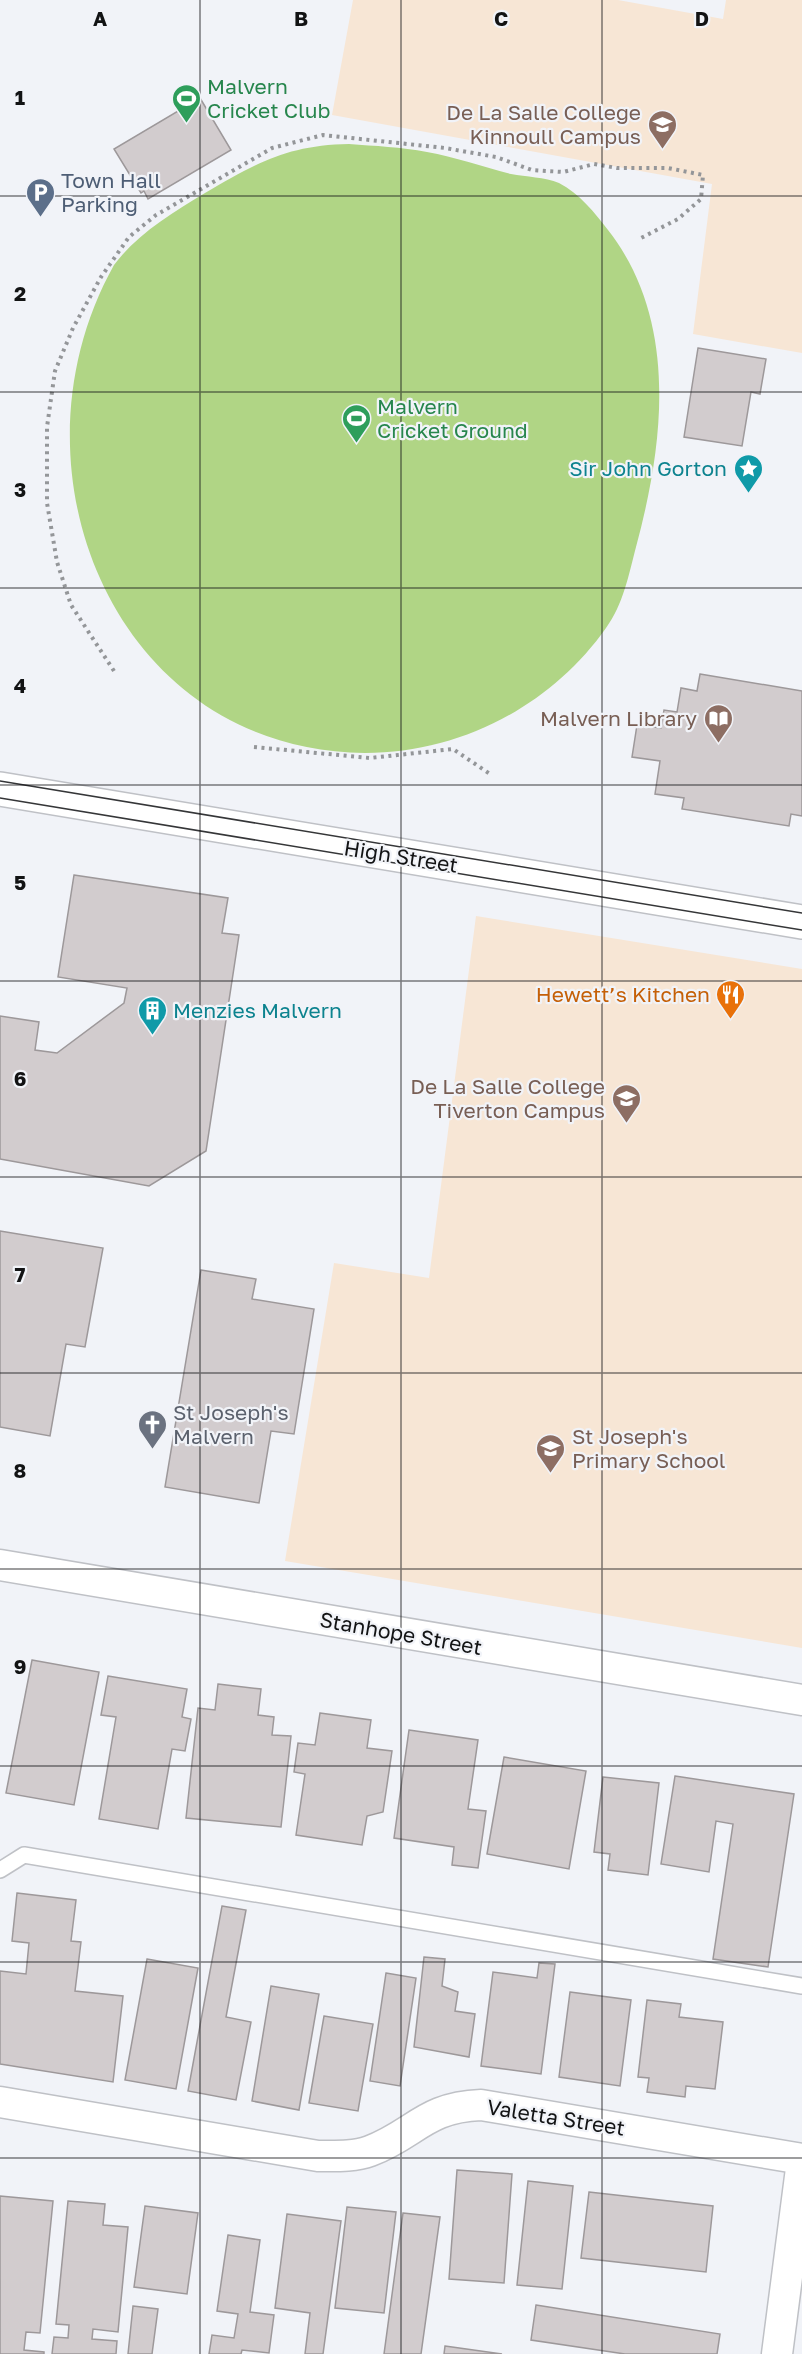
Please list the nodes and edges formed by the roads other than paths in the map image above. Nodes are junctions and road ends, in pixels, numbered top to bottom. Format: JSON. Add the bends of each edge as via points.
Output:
{"nodes":[{"id":1,"x":0,"y":789,"type":"edge"},
{"id":2,"x":802,"y":922,"type":"edge"},
{"id":3,"x":0,"y":1564,"type":"edge"},
{"id":4,"x":802,"y":1700,"type":"edge"},
{"id":5,"x":0,"y":1870,"type":"edge"},
{"id":6,"x":802,"y":1986,"type":"edge"},
{"id":7,"x":0,"y":2102,"type":"edge"},
{"id":8,"x":802,"y":2160,"type":"edge"},
{"id":9,"x":777,"y":2354,"type":"edge"}],
"edges":[{"from":1,"to":2,"type":"main road","name":"High Street"},
{"from":3,"to":4,"type":"street","name":"Stanhope Street"},
{"from":5,"to":6,"type":"lane","via":[[24,1855]]},
{"from":7,"to":8,"type":"street","name":"Valetta Street","via":[[318,2156],[367,2152],[444,2109],[481,2104]]},
{"from":8,"to":9,"type":"street"}]}
